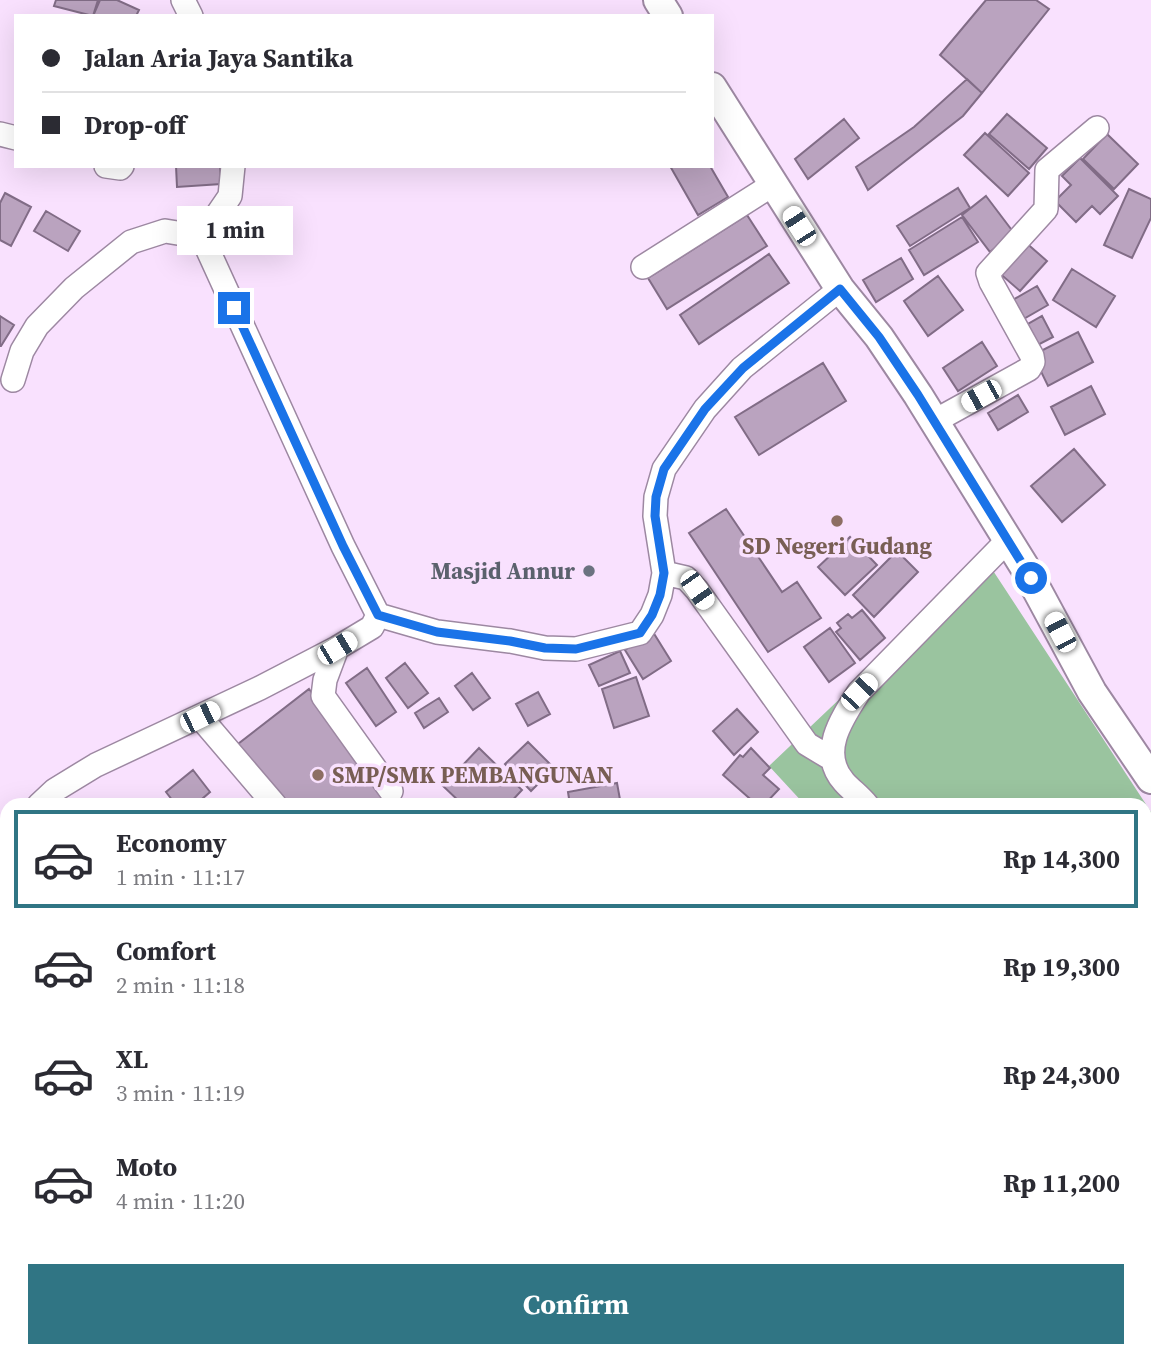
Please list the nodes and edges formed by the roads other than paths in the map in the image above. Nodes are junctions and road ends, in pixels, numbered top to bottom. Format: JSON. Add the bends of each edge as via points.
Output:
{"nodes":[{"id":1,"x":714,"y":90,"type":"edge"},
{"id":2,"x":1097,"y":128,"type":"dead end"},
{"id":3,"x":233,"y":168,"type":"edge"},
{"id":4,"x":772,"y":185,"type":"junction"},
{"id":5,"x":202,"y":237,"type":"junction"},
{"id":6,"x":643,"y":267,"type":"dead end"},
{"id":7,"x":840,"y":289,"type":"junction"},
{"id":8,"x":13,"y":380,"type":"dead end"},
{"id":9,"x":933,"y":422,"type":"junction"},
{"id":10,"x":1007,"y":541,"type":"junction"},
{"id":11,"x":664,"y":573,"type":"junction"},
{"id":12,"x":378,"y":615,"type":"junction"},
{"id":13,"x":337,"y":648,"type":"junction"},
{"id":14,"x":200,"y":717,"type":"junction"},
{"id":15,"x":832,"y":759,"type":"junction"},
{"id":16,"x":1151,"y":779,"type":"edge"},
{"id":17,"x":391,"y":791,"type":"dead end"},
{"id":18,"x":46,"y":798,"type":"edge"},
{"id":19,"x":269,"y":798,"type":"edge"},
{"id":20,"x":860,"y":798,"type":"edge"}],
"edges":[{"from":1,"to":4,"type":"street"},
{"from":2,"to":9,"type":"street","via":[[1047,170],[1046,209],[988,273],[1032,356],[1030,369]]},
{"from":3,"to":5,"type":"street","via":[[230,196]]},
{"from":4,"to":6,"type":"street"},
{"from":4,"to":7,"type":"street"},
{"from":5,"to":8,"type":"street","via":[[165,231],[131,242],[74,288],[37,326],[22,351]]},
{"from":5,"to":12,"type":"street"},
{"from":7,"to":9,"type":"street","via":[[879,337]]},
{"from":7,"to":11,"type":"street","via":[[743,368],[705,409],[664,469],[656,497],[657,541]]},
{"from":9,"to":10,"type":"street"},
{"from":10,"to":15,"type":"street","via":[[859,692],[841,720]]},
{"from":10,"to":16,"type":"street","via":[[1092,692]]},
{"from":11,"to":12,"type":"street","via":[[660,595],[640,633],[576,649],[437,632]]},
{"from":11,"to":15,"type":"street","via":[[686,578],[697,590],[807,744]]},
{"from":12,"to":13,"type":"street","via":[[372,627]]},
{"from":13,"to":14,"type":"street"},
{"from":13,"to":17,"type":"street","via":[[323,696]]},
{"from":14,"to":18,"type":"street","via":[[96,765]]},
{"from":14,"to":19,"type":"street"},
{"from":15,"to":20,"type":"street","via":[[843,781]]}]}
